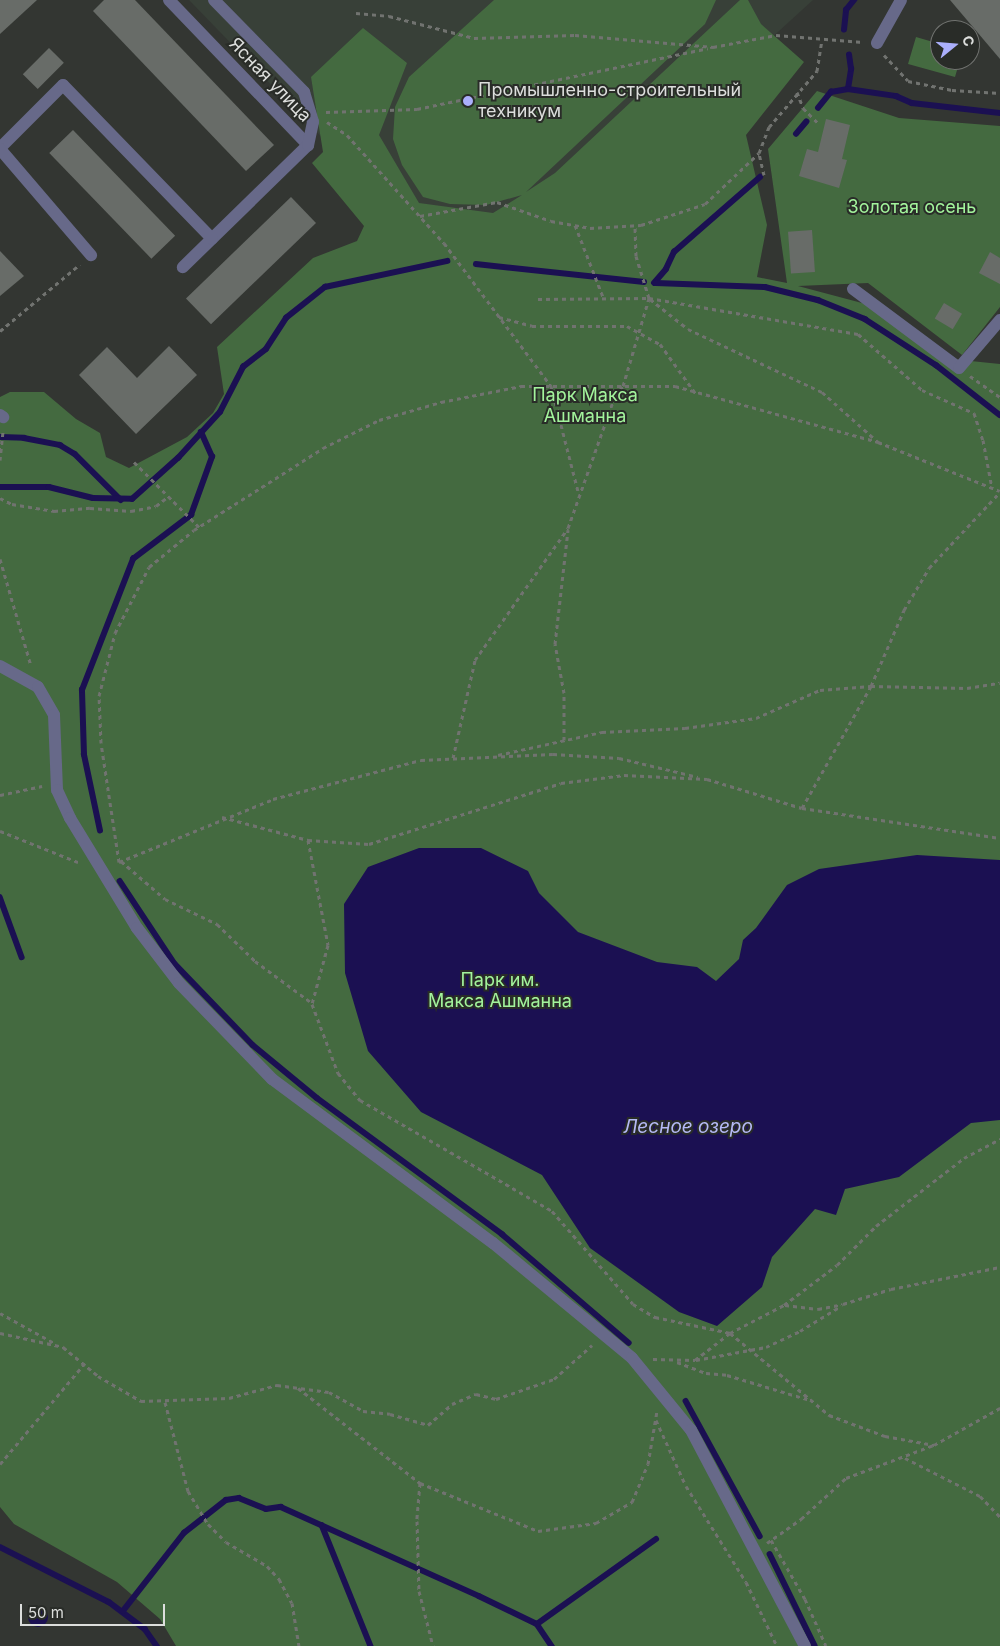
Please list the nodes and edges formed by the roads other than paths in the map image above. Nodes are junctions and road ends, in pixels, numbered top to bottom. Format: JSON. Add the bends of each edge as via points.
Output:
{"nodes":[{"id":1,"x":169,"y":0,"type":"edge"},
{"id":2,"x":214,"y":0,"type":"edge"},
{"id":3,"x":901,"y":0,"type":"edge"},
{"id":4,"x":877,"y":42,"type":"road end"},
{"id":5,"x":308,"y":145,"type":"junction"},
{"id":6,"x":0,"y":148,"type":"edge"},
{"id":7,"x":212,"y":239,"type":"junction"},
{"id":8,"x":91,"y":254,"type":"road end"},
{"id":9,"x":183,"y":267,"type":"dead end"},
{"id":10,"x":853,"y":289,"type":"dead end"},
{"id":11,"x":1000,"y":320,"type":"edge"},
{"id":12,"x":0,"y":666,"type":"edge"},
{"id":13,"x":805,"y":1646,"type":"edge"}],
"edges":[{"from":1,"to":5,"type":"street","name":"Ясная улица"},
{"from":2,"to":5,"type":"street","via":[[285,69],[304,92],[312,112]]},
{"from":3,"to":4,"type":"street"},
{"from":5,"to":7,"type":"street","name":"Ясная улица"},
{"from":6,"to":7,"type":"street","via":[[63,85]]},
{"from":6,"to":8,"type":"street"},
{"from":7,"to":9,"type":"street","name":"Ясная улица"},
{"from":10,"to":11,"type":"street","via":[[959,368]]},
{"from":12,"to":13,"type":"street","via":[[38,687],[54,715],[57,790],[137,928],[179,984],[272,1079],[493,1243],[632,1358],[692,1430]]}]}
